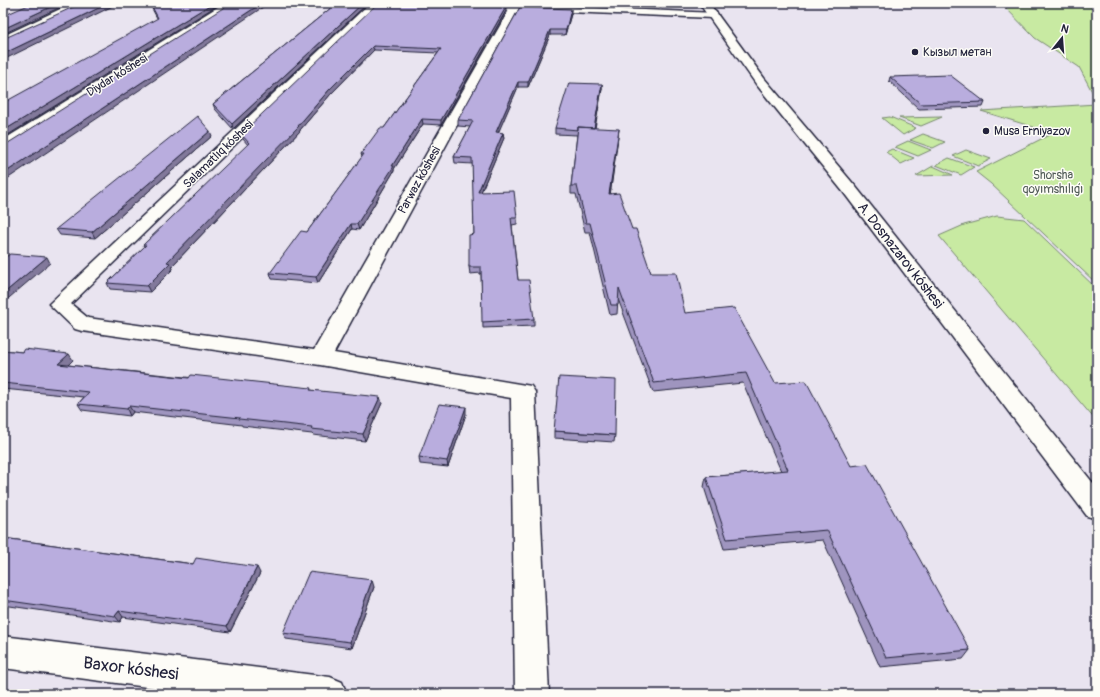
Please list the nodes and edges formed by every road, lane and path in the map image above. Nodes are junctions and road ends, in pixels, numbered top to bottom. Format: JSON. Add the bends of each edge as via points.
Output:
{"nodes":[{"id":1,"x":81,"y":3,"type":"edge"},
{"id":2,"x":232,"y":3,"type":"edge"},
{"id":3,"x":376,"y":3,"type":"edge"},
{"id":4,"x":407,"y":3,"type":"edge"},
{"id":5,"x":517,"y":5,"type":"edge"},
{"id":6,"x":709,"y":9,"type":"edge"},
{"id":7,"x":3,"y":40,"type":"edge"},
{"id":8,"x":3,"y":146,"type":"edge"},
{"id":9,"x":320,"y":358,"type":"junction"},
{"id":10,"x":1097,"y":508,"type":"edge"},
{"id":11,"x":3,"y":652,"type":"edge"},
{"id":12,"x":330,"y":694,"type":"edge"},
{"id":13,"x":532,"y":694,"type":"edge"}],
"edges":[{"from":1,"to":7,"type":"street"},
{"from":2,"to":8,"type":"street","name":"Diydar kóshesi"},
{"from":3,"to":9,"type":"street","name":"Salamatlıq kóshesi","via":[[59,304],[82,324]]},
{"from":4,"to":5,"type":"street"},
{"from":5,"to":6,"type":"street"},
{"from":5,"to":9,"type":"street","name":"Parwaz kóshesi"},
{"from":6,"to":10,"type":"street","name":"A. Dosnazarov kóshesi","via":[[760,81],[850,190]]},
{"from":9,"to":13,"type":"street","via":[[523,392]]},
{"from":11,"to":12,"type":"street","name":"Baxor kóshesi"}]}
